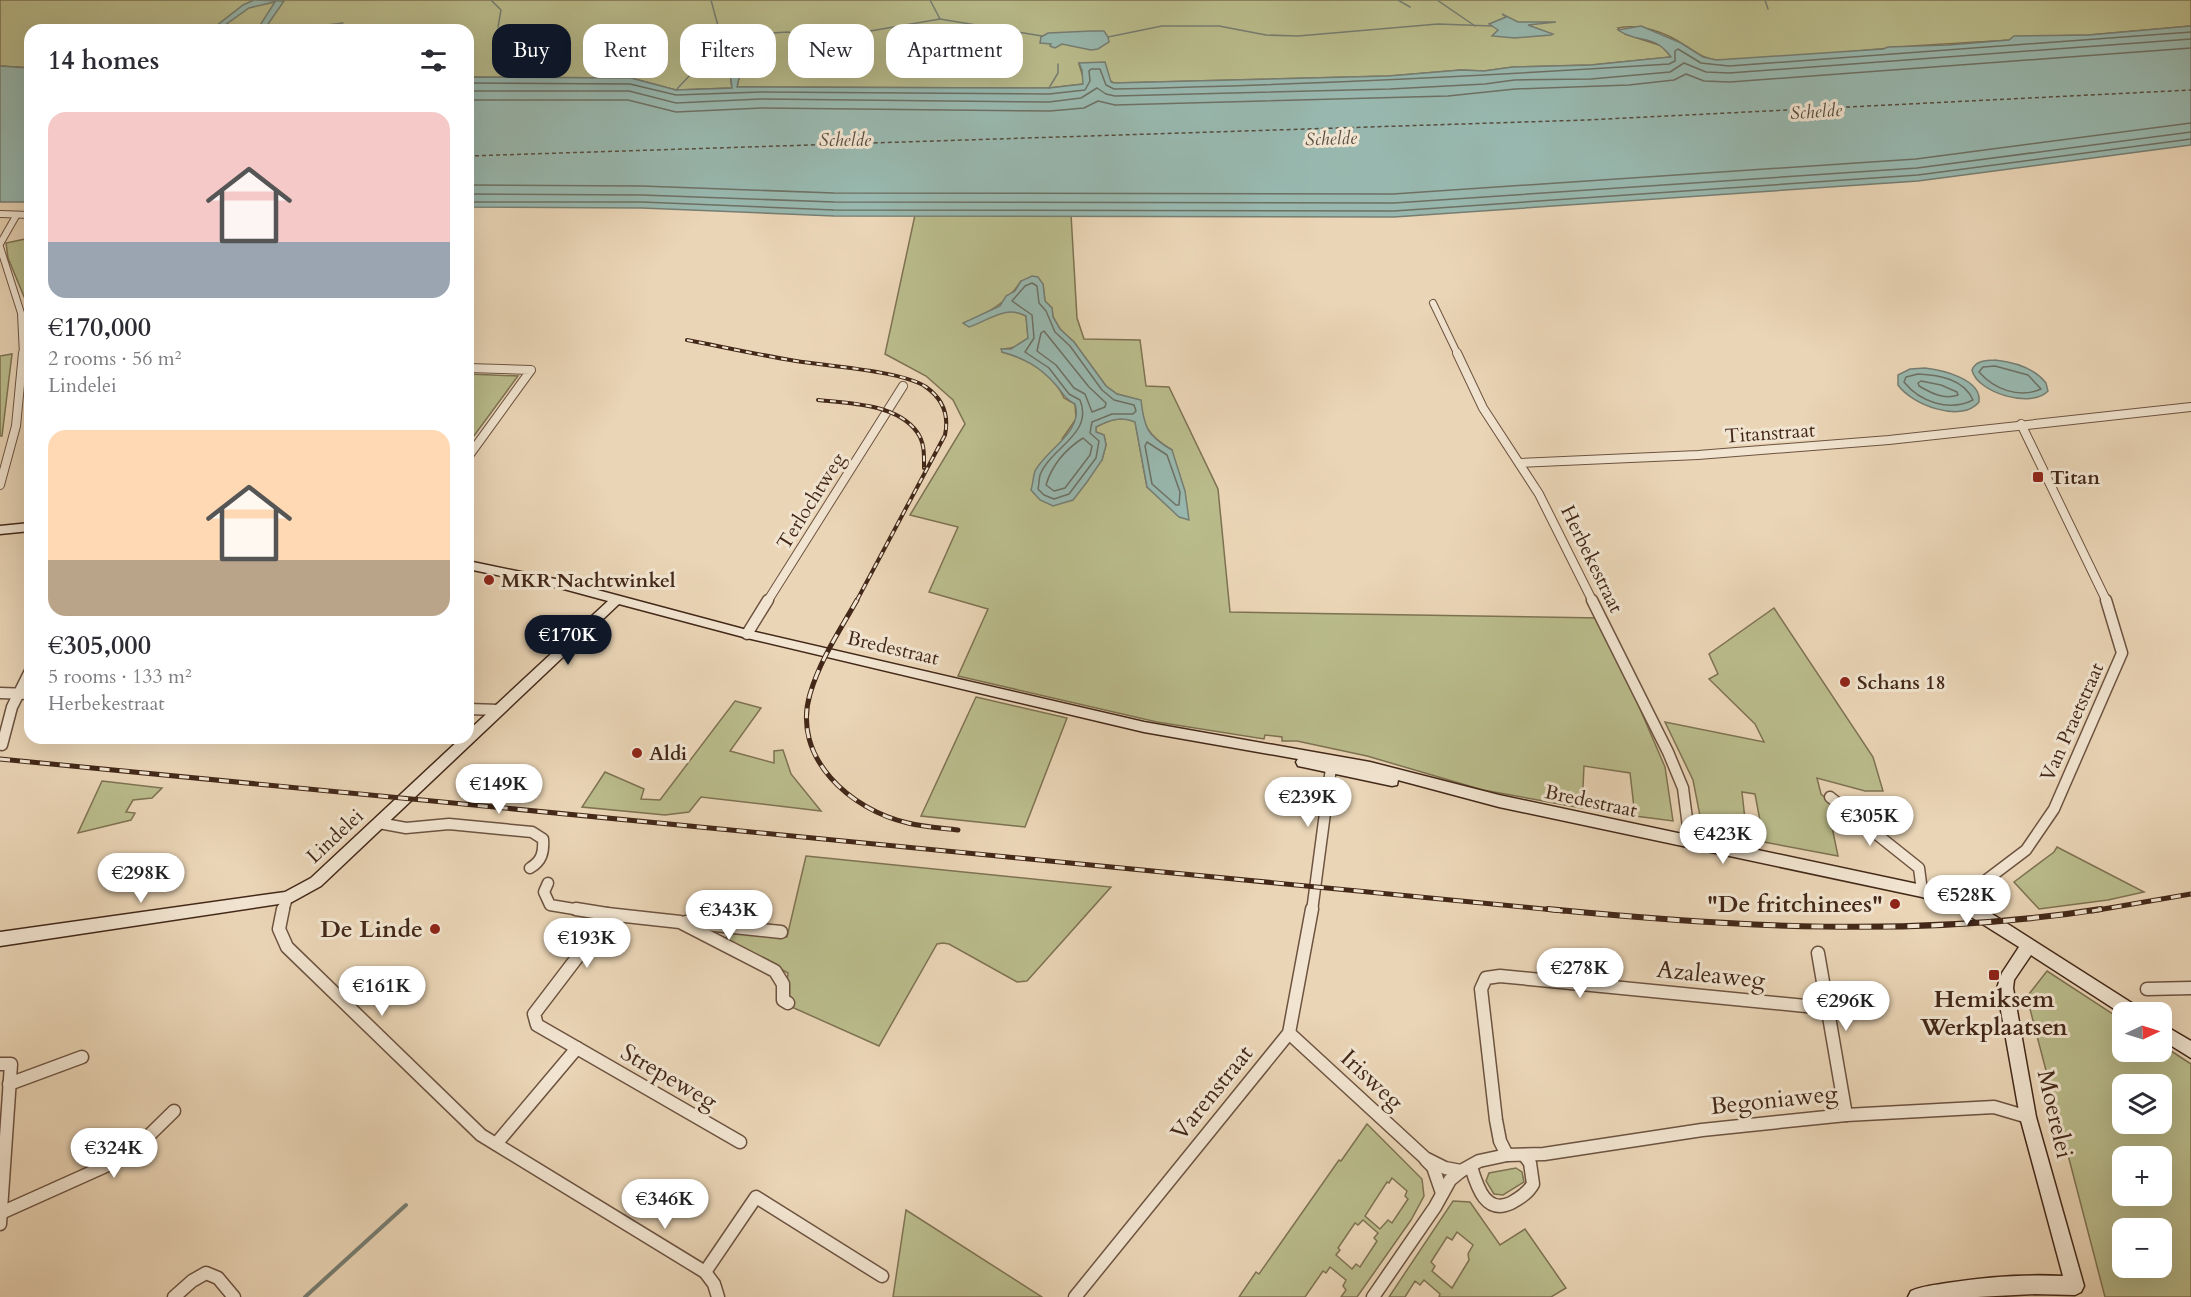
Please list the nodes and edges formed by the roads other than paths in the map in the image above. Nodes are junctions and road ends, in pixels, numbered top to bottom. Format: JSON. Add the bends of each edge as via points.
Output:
{"nodes":[{"id":1,"x":0,"y":214,"type":"edge"},
{"id":2,"x":24,"y":215,"type":"edge"},
{"id":3,"x":16,"y":216,"type":"junction"},
{"id":4,"x":0,"y":246,"type":"edge"},
{"id":5,"x":4,"y":275,"type":"edge"},
{"id":6,"x":1433,"y":303,"type":"dead end"},
{"id":7,"x":474,"y":368,"type":"edge"},
{"id":8,"x":903,"y":386,"type":"dead end"},
{"id":9,"x":2191,"y":407,"type":"edge"},
{"id":10,"x":2021,"y":424,"type":"junction"},
{"id":11,"x":474,"y":449,"type":"edge"},
{"id":12,"x":1520,"y":463,"type":"junction"},
{"id":13,"x":0,"y":485,"type":"edge"},
{"id":14,"x":24,"y":528,"type":"edge"},
{"id":15,"x":0,"y":530,"type":"edge"},
{"id":16,"x":474,"y":566,"type":"edge"},
{"id":17,"x":617,"y":599,"type":"junction"},
{"id":18,"x":747,"y":634,"type":"junction"},
{"id":19,"x":24,"y":681,"type":"edge"},
{"id":20,"x":0,"y":693,"type":"edge"},
{"id":21,"x":17,"y":693,"type":"junction"},
{"id":22,"x":24,"y":694,"type":"edge"},
{"id":23,"x":474,"y":709,"type":"edge"},
{"id":24,"x":499,"y":710,"type":"junction"},
{"id":25,"x":1161,"y":730,"type":"junction"},
{"id":26,"x":474,"y":734,"type":"edge"},
{"id":27,"x":463,"y":744,"type":"edge"},
{"id":28,"x":2,"y":745,"type":"dead end"},
{"id":29,"x":1331,"y":768,"type":"junction"},
{"id":30,"x":1830,"y":796,"type":"dead end"},
{"id":31,"x":1499,"y":801,"type":"junction"},
{"id":32,"x":379,"y":823,"type":"junction"},
{"id":33,"x":1690,"y":842,"type":"junction"},
{"id":34,"x":531,"y":868,"type":"dead end"},
{"id":35,"x":548,"y":883,"type":"dead end"},
{"id":36,"x":1922,"y":891,"type":"junction"},
{"id":37,"x":287,"y":898,"type":"junction"},
{"id":38,"x":1955,"y":901,"type":"junction"},
{"id":39,"x":607,"y":914,"type":"junction"},
{"id":40,"x":680,"y":922,"type":"junction"},
{"id":41,"x":781,"y":932,"type":"dead end"},
{"id":42,"x":0,"y":939,"type":"edge"},
{"id":43,"x":2029,"y":945,"type":"junction"},
{"id":44,"x":1818,"y":953,"type":"dead end"},
{"id":45,"x":2191,"y":988,"type":"edge"},
{"id":46,"x":2147,"y":989,"type":"dead end"},
{"id":47,"x":788,"y":1002,"type":"dead end"},
{"id":48,"x":2117,"y":1002,"type":"edge"},
{"id":49,"x":1826,"y":1008,"type":"junction"},
{"id":50,"x":1289,"y":1033,"type":"junction"},
{"id":51,"x":2172,"y":1038,"type":"edge"},
{"id":52,"x":577,"y":1048,"type":"junction"},
{"id":53,"x":2191,"y":1050,"type":"edge"},
{"id":54,"x":82,"y":1057,"type":"dead end"},
{"id":55,"x":0,"y":1064,"type":"edge"},
{"id":56,"x":9,"y":1084,"type":"junction"},
{"id":57,"x":174,"y":1111,"type":"dead end"},
{"id":58,"x":1846,"y":1115,"type":"junction"},
{"id":59,"x":2028,"y":1117,"type":"junction"},
{"id":60,"x":740,"y":1142,"type":"dead end"},
{"id":61,"x":496,"y":1144,"type":"junction"},
{"id":62,"x":1508,"y":1155,"type":"junction"},
{"id":63,"x":1524,"y":1155,"type":"junction"},
{"id":64,"x":1425,"y":1158,"type":"junction"},
{"id":65,"x":1466,"y":1169,"type":"junction"},
{"id":66,"x":1442,"y":1192,"type":"junction"},
{"id":67,"x":1,"y":1213,"type":"edge"},
{"id":68,"x":0,"y":1224,"type":"edge"},
{"id":69,"x":705,"y":1272,"type":"junction"},
{"id":70,"x":882,"y":1276,"type":"dead end"},
{"id":71,"x":2077,"y":1291,"type":"edge"},
{"id":72,"x":174,"y":1297,"type":"edge"},
{"id":73,"x":234,"y":1297,"type":"edge"},
{"id":74,"x":718,"y":1297,"type":"edge"},
{"id":75,"x":1075,"y":1297,"type":"edge"},
{"id":76,"x":1373,"y":1297,"type":"edge"},
{"id":77,"x":1917,"y":1297,"type":"edge"}],
"edges":[{"from":1,"to":3,"type":"street"},
{"from":2,"to":3,"type":"street"},
{"from":3,"to":4,"type":"street"},
{"from":4,"to":5,"type":"street"},
{"from":5,"to":13,"type":"street","via":[[21,314],[24,337],[14,438]]},
{"from":6,"to":12,"type":"street","name":"Herbekestraat","via":[[1483,408]]},
{"from":7,"to":11,"type":"street","via":[[531,370]]},
{"from":8,"to":18,"type":"street","name":"Terlochtweg"},
{"from":9,"to":10,"type":"street","name":"Titanstraat"},
{"from":10,"to":12,"type":"street","name":"Titanstraat","via":[[1799,448]]},
{"from":10,"to":38,"type":"street","name":"Van Praetstraat","via":[[2106,600],[2122,653],[2054,809],[2026,850]]},
{"from":12,"to":33,"type":"street","name":"Herbekestraat","via":[[1677,772],[1685,797]]},
{"from":14,"to":15,"type":"main road"},
{"from":16,"to":17,"type":"main road","name":"Bredestraat"},
{"from":17,"to":18,"type":"main road","name":"Bredestraat"},
{"from":17,"to":24,"type":"main road","name":"Lindelei"},
{"from":18,"to":25,"type":"main road","name":"Bredestraat"},
{"from":19,"to":21,"type":"street"},
{"from":20,"to":21,"type":"street"},
{"from":21,"to":22,"type":"street"},
{"from":21,"to":28,"type":"street"},
{"from":23,"to":24,"type":"street"},
{"from":24,"to":26,"type":"main road","name":"Lindelei"},
{"from":25,"to":29,"type":"main road","name":"Bredestraat"},
{"from":25,"to":31,"type":"main road","name":"Bredestraat","via":[[1370,767]]},
{"from":27,"to":32,"type":"main road","name":"Lindelei"},
{"from":29,"to":31,"type":"main road","name":"Bredestraat"},
{"from":29,"to":50,"type":"street","name":"Varenstraat","via":[[1310,924]]},
{"from":30,"to":36,"type":"street","via":[[1919,868]]},
{"from":31,"to":33,"type":"main road","name":"Bredestraat"},
{"from":32,"to":34,"type":"street","via":[[406,828],[449,824],[532,832],[543,839],[544,853]]},
{"from":32,"to":37,"type":"main road","name":"Lindelei","via":[[316,882]]},
{"from":33,"to":36,"type":"main road","name":"Bredestraat"},
{"from":35,"to":39,"type":"street","via":[[544,892],[550,905]]},
{"from":36,"to":38,"type":"main road","name":"Bredestraat"},
{"from":37,"to":42,"type":"main road","name":"Lindelei"},
{"from":37,"to":61,"type":"street","via":[[279,937],[287,947],[481,1135]]},
{"from":38,"to":43,"type":"main road","name":"Bredestraat"},
{"from":39,"to":40,"type":"street"},
{"from":39,"to":52,"type":"street","name":"Strepeweg","via":[[534,1014],[537,1025]]},
{"from":40,"to":41,"type":"street"},
{"from":40,"to":47,"type":"street","via":[[775,971],[783,984],[783,1000]]},
{"from":43,"to":48,"type":"main road","name":"Bredestraat"},
{"from":43,"to":59,"type":"main road","name":"Moerelei","via":[[2007,978],[2005,988]]},
{"from":44,"to":49,"type":"street"},
{"from":45,"to":46,"type":"street"},
{"from":49,"to":58,"type":"street"},
{"from":49,"to":62,"type":"street","name":"Azaleaweg","via":[[1500,976],[1486,978],[1481,989],[1496,1120],[1500,1141]]},
{"from":50,"to":64,"type":"street","name":"Irisweg"},
{"from":50,"to":75,"type":"street","name":"Varenstraat"},
{"from":51,"to":53,"type":"main road"},
{"from":52,"to":60,"type":"street","name":"Strepeweg"},
{"from":52,"to":61,"type":"street"},
{"from":54,"to":56,"type":"street"},
{"from":55,"to":56,"type":"street","via":[[11,1064]]},
{"from":56,"to":67,"type":"street"},
{"from":57,"to":67,"type":"street","via":[[128,1156]]},
{"from":58,"to":59,"type":"street","name":"Begoniaweg","via":[[1994,1107]]},
{"from":58,"to":63,"type":"street","name":"Begoniaweg"},
{"from":59,"to":71,"type":"main road","name":"Moerelei"},
{"from":61,"to":69,"type":"street"},
{"from":62,"to":63,"type":"street"},
{"from":62,"to":65,"type":"street","via":[[1487,1158]]},
{"from":63,"to":65,"type":"street","via":[[1530,1163],[1533,1184],[1528,1192],[1507,1205],[1487,1203]]},
{"from":64,"to":65,"type":"street","name":"Irisweg","via":[[1446,1168]]},
{"from":64,"to":66,"type":"street","name":"Irisweg","via":[[1433,1167]]},
{"from":65,"to":66,"type":"street","via":[[1450,1180]]},
{"from":66,"to":76,"type":"street"},
{"from":67,"to":68,"type":"street"},
{"from":69,"to":70,"type":"street","via":[[756,1197]]},
{"from":69,"to":74,"type":"street"},
{"from":71,"to":77,"type":"main road","via":[[2036,1283],[1966,1288]]},
{"from":72,"to":73,"type":"street","via":[[208,1272],[215,1274]]}]}
